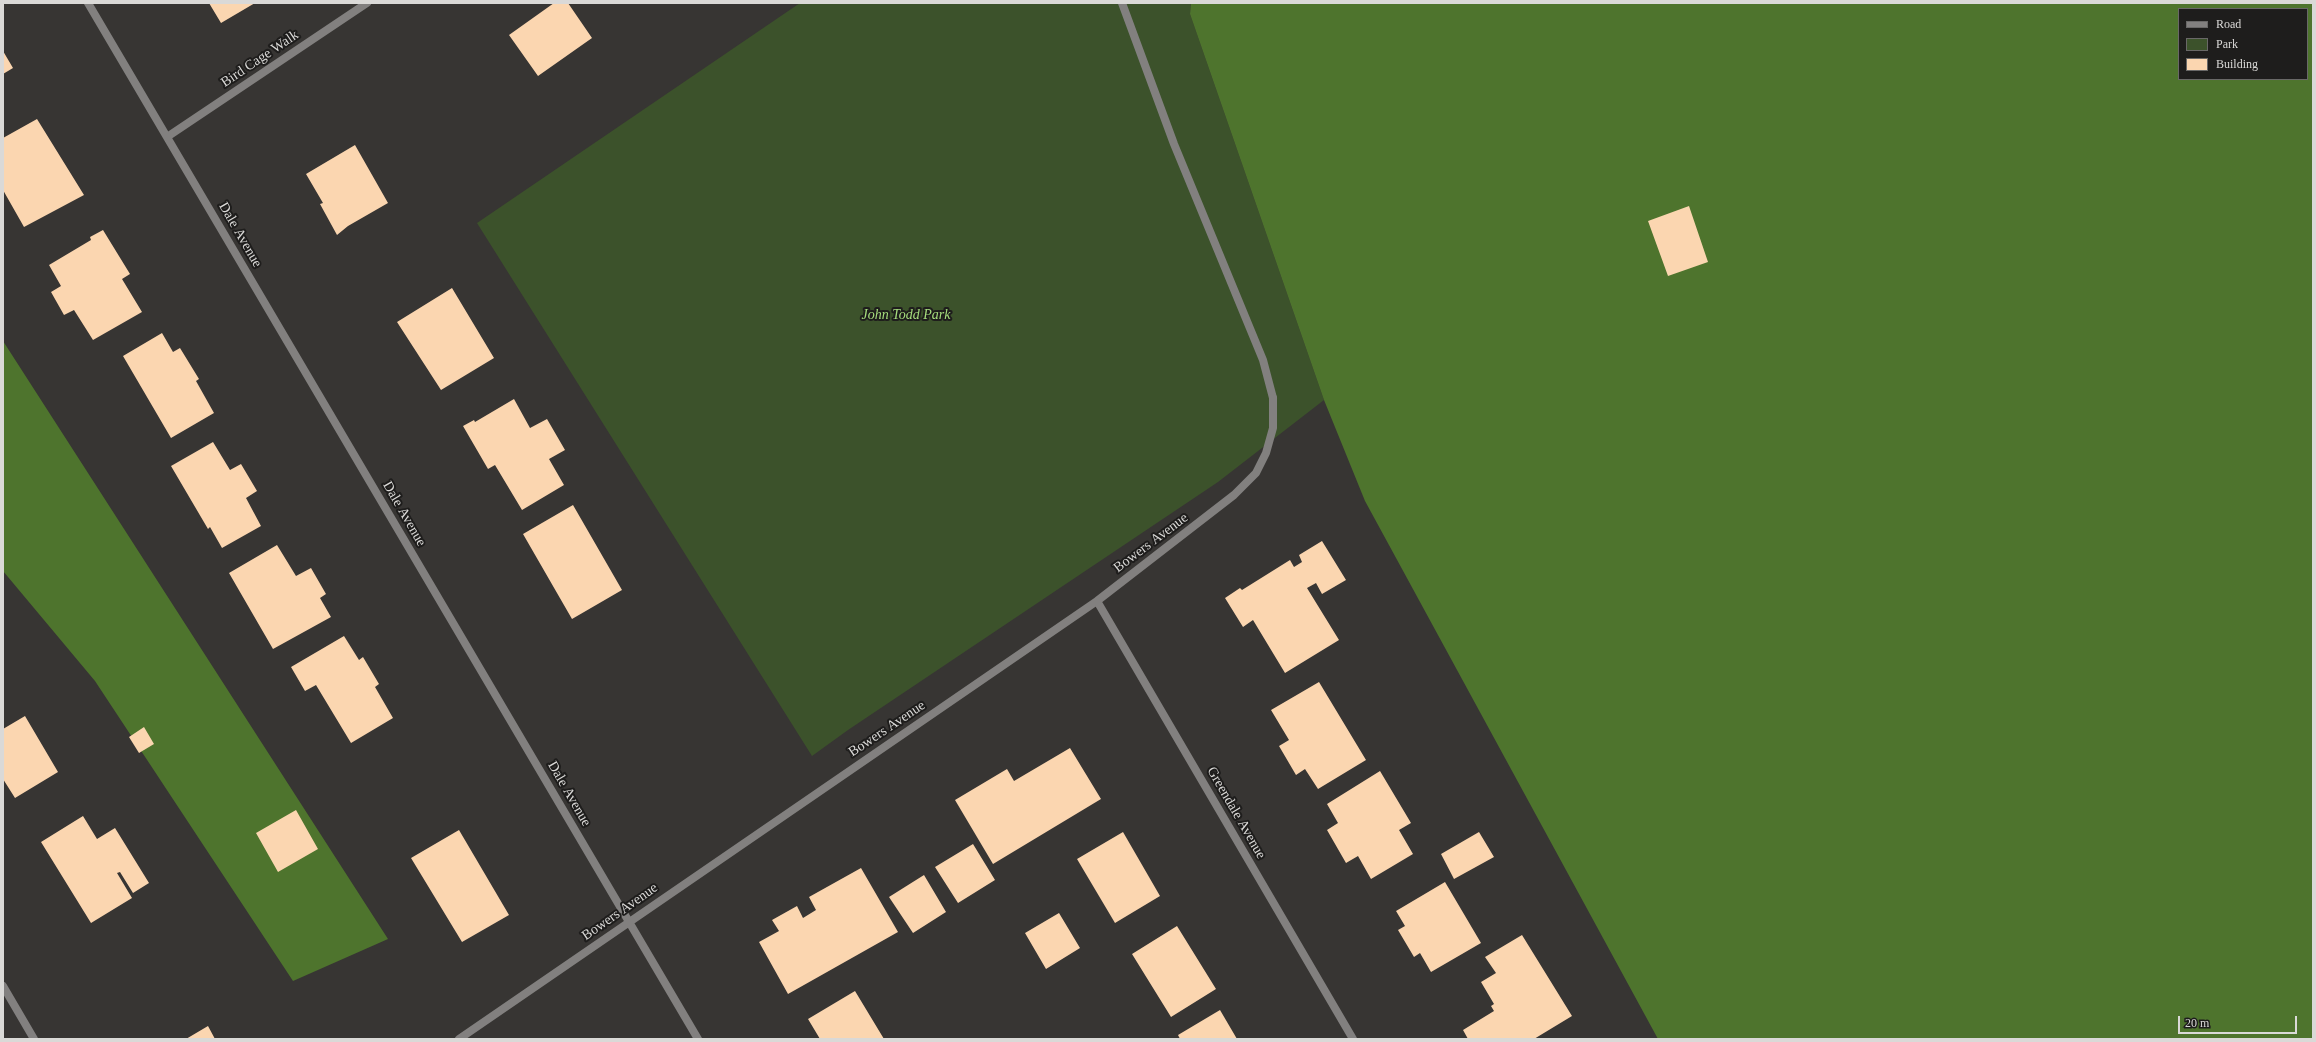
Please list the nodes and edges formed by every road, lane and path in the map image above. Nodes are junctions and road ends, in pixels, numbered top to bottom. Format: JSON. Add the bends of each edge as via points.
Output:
{"nodes":[{"id":1,"x":88,"y":3,"type":"edge"},
{"id":2,"x":367,"y":3,"type":"edge"},
{"id":3,"x":1122,"y":3,"type":"edge"},
{"id":4,"x":167,"y":137,"type":"junction"},
{"id":5,"x":1097,"y":601,"type":"junction"},
{"id":6,"x":629,"y":922,"type":"junction"},
{"id":7,"x":3,"y":986,"type":"edge"},
{"id":8,"x":34,"y":1039,"type":"edge"},
{"id":9,"x":459,"y":1039,"type":"edge"},
{"id":10,"x":698,"y":1039,"type":"edge"},
{"id":11,"x":1353,"y":1039,"type":"edge"}],
"edges":[{"from":1,"to":4,"type":"street","name":"Dale Avenue"},
{"from":2,"to":4,"type":"street","name":"Bird Cage Walk"},
{"from":3,"to":5,"type":"street","name":"Bowers Avenue","via":[[1174,144],[1263,360],[1273,398],[1273,428],[1266,453],[1256,473],[1234,495]]},
{"from":4,"to":6,"type":"street","name":"Dale Avenue"},
{"from":5,"to":6,"type":"street","name":"Bowers Avenue"},
{"from":5,"to":11,"type":"street","name":"Greendale Avenue"},
{"from":6,"to":9,"type":"street","name":"Bowers Avenue"},
{"from":6,"to":10,"type":"street","name":"Dale Avenue"},
{"from":7,"to":8,"type":"street"}]}
